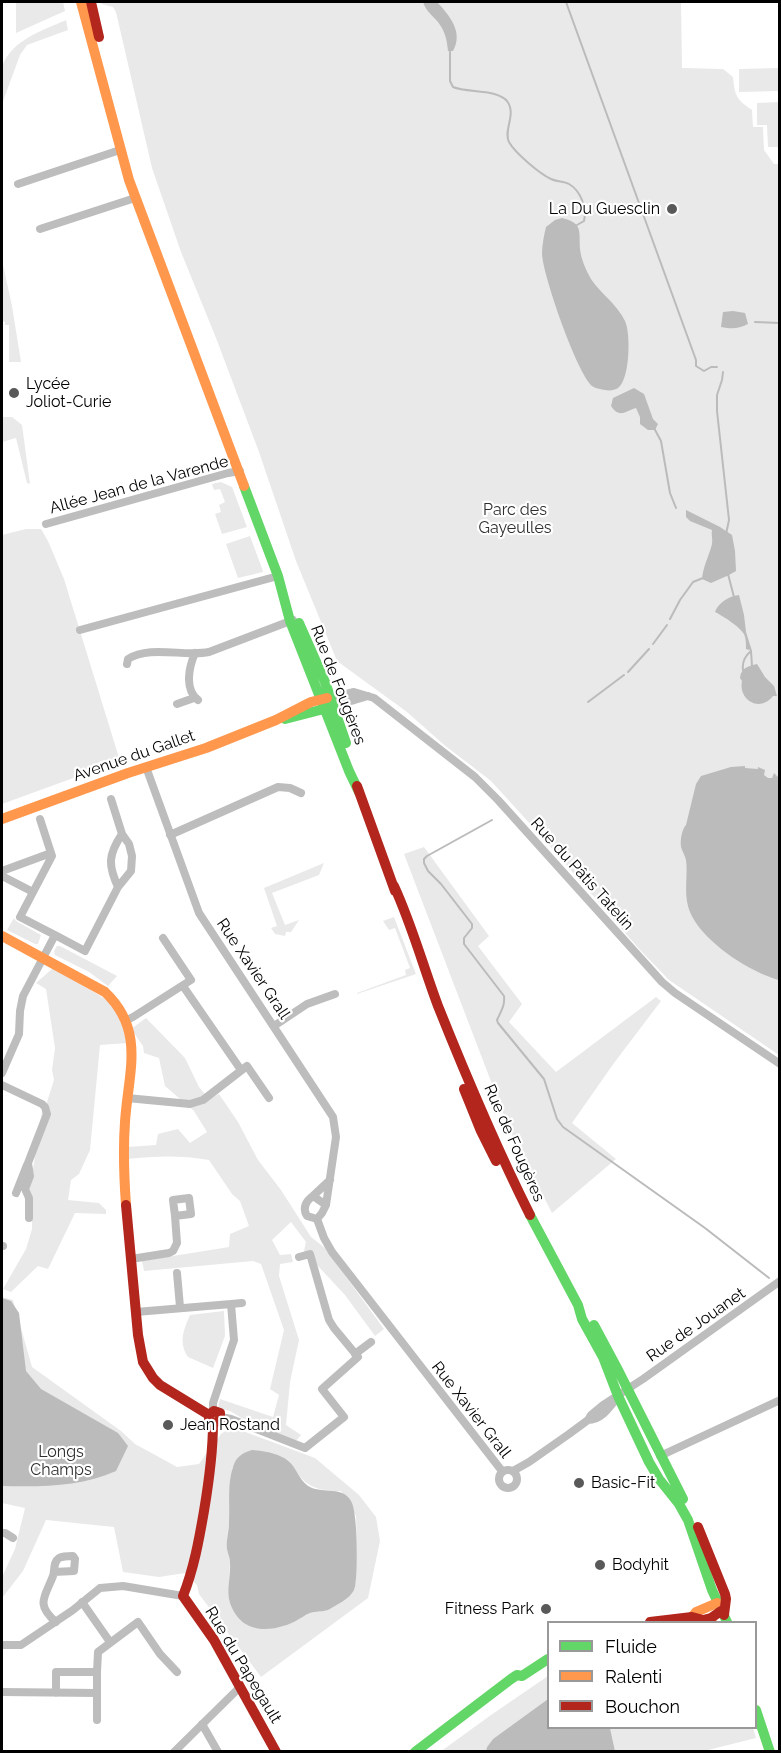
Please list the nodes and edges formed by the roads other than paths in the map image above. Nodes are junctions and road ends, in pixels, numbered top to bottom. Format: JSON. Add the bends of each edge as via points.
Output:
{"nodes":[{"id":1,"x":81,"y":2,"type":"edge"},
{"id":2,"x":92,"y":2,"type":"edge"},
{"id":3,"x":101,"y":68,"type":"junction"},
{"id":4,"x":120,"y":150,"type":"junction"},
{"id":5,"x":18,"y":184,"type":"dead end"},
{"id":6,"x":135,"y":198,"type":"junction"},
{"id":7,"x":40,"y":229,"type":"dead end"},
{"id":8,"x":240,"y":471,"type":"junction"},
{"id":9,"x":46,"y":524,"type":"dead end"},
{"id":10,"x":278,"y":576,"type":"junction"},
{"id":11,"x":294,"y":620,"type":"junction"},
{"id":12,"x":80,"y":630,"type":"dead end"},
{"id":13,"x":195,"y":653,"type":"junction"},
{"id":14,"x":127,"y":664,"type":"dead end"},
{"id":15,"x":327,"y":703,"type":"junction"},
{"id":16,"x":177,"y":704,"type":"dead end"},
{"id":17,"x":146,"y":767,"type":"junction"},
{"id":18,"x":301,"y":793,"type":"dead end"},
{"id":19,"x":111,"y":799,"type":"dead end"},
{"id":20,"x":2,"y":819,"type":"edge"},
{"id":21,"x":40,"y":819,"type":"dead end"},
{"id":22,"x":122,"y":834,"type":"junction"},
{"id":23,"x":170,"y":835,"type":"junction"},
{"id":24,"x":51,"y":853,"type":"junction"},
{"id":25,"x":2,"y":871,"type":"edge"},
{"id":26,"x":2,"y":876,"type":"edge"},
{"id":27,"x":118,"y":887,"type":"junction"},
{"id":28,"x":33,"y":892,"type":"junction"},
{"id":29,"x":55,"y":935,"type":"junction"},
{"id":30,"x":2,"y":936,"type":"edge"},
{"id":31,"x":163,"y":938,"type":"dead end"},
{"id":32,"x":42,"y":958,"type":"junction"},
{"id":33,"x":183,"y":986,"type":"junction"},
{"id":34,"x":335,"y":994,"type":"dead end"},
{"id":35,"x":127,"y":1020,"type":"junction"},
{"id":36,"x":274,"y":1026,"type":"junction"},
{"id":37,"x":780,"y":1064,"type":"edge"},
{"id":38,"x":241,"y":1070,"type":"junction"},
{"id":39,"x":2,"y":1074,"type":"edge"},
{"id":40,"x":2,"y":1085,"type":"edge"},
{"id":41,"x":127,"y":1098,"type":"junction"},
{"id":42,"x":269,"y":1098,"type":"dead end"},
{"id":43,"x":28,"y":1163,"type":"junction"},
{"id":44,"x":330,"y":1180,"type":"junction"},
{"id":45,"x":16,"y":1193,"type":"dead end"},
{"id":46,"x":313,"y":1196,"type":"junction"},
{"id":47,"x":326,"y":1205,"type":"junction"},
{"id":48,"x":175,"y":1216,"type":"dead end"},
{"id":49,"x":29,"y":1218,"type":"dead end"},
{"id":50,"x":317,"y":1219,"type":"junction"},
{"id":51,"x":299,"y":1257,"type":"dead end"},
{"id":52,"x":130,"y":1259,"type":"junction"},
{"id":53,"x":177,"y":1273,"type":"dead end"},
{"id":54,"x":780,"y":1281,"type":"edge"},
{"id":55,"x":242,"y":1303,"type":"dead end"},
{"id":56,"x":231,"y":1304,"type":"junction"},
{"id":57,"x":578,"y":1305,"type":"junction"},
{"id":58,"x":180,"y":1307,"type":"junction"},
{"id":59,"x":136,"y":1312,"type":"junction"},
{"id":60,"x":371,"y":1342,"type":"dead end"},
{"id":61,"x":356,"y":1354,"type":"junction"},
{"id":62,"x":628,"y":1389,"type":"junction"},
{"id":63,"x":618,"y":1396,"type":"junction"},
{"id":64,"x":780,"y":1400,"type":"edge"},
{"id":65,"x":214,"y":1417,"type":"junction"},
{"id":66,"x":660,"y":1456,"type":"junction"},
{"id":67,"x":502,"y":1471,"type":"junction"},
{"id":68,"x":515,"y":1474,"type":"junction"},
{"id":69,"x":2,"y":1533,"type":"edge"},
{"id":70,"x":13,"y":1538,"type":"dead end"},
{"id":71,"x":54,"y":1572,"type":"dead end"},
{"id":72,"x":183,"y":1596,"type":"junction"},
{"id":73,"x":82,"y":1602,"type":"junction"},
{"id":74,"x":723,"y":1610,"type":"edge"},
{"id":75,"x":692,"y":1617,"type":"junction"},
{"id":76,"x":664,"y":1621,"type":"edge"},
{"id":77,"x":710,"y":1621,"type":"edge"},
{"id":78,"x":56,"y":1622,"type":"junction"},
{"id":79,"x":110,"y":1642,"type":"junction"},
{"id":80,"x":2,"y":1645,"type":"edge"},
{"id":81,"x":547,"y":1660,"type":"edge"},
{"id":82,"x":97,"y":1672,"type":"junction"},
{"id":83,"x":177,"y":1672,"type":"dead end"},
{"id":84,"x":240,"y":1687,"type":"junction"},
{"id":85,"x":2,"y":1692,"type":"edge"},
{"id":86,"x":56,"y":1693,"type":"junction"},
{"id":87,"x":97,"y":1693,"type":"junction"},
{"id":88,"x":757,"y":1713,"type":"edge"},
{"id":89,"x":97,"y":1720,"type":"dead end"},
{"id":90,"x":202,"y":1724,"type":"junction"},
{"id":91,"x":174,"y":1752,"type":"edge"},
{"id":92,"x":218,"y":1752,"type":"edge"},
{"id":93,"x":276,"y":1752,"type":"edge"},
{"id":94,"x":415,"y":1752,"type":"edge"},
{"id":95,"x":770,"y":1752,"type":"edge"}],
"edges":[{"from":1,"to":3,"type":"main road"},
{"from":2,"to":3,"type":"main road"},
{"from":3,"to":4,"type":"main road","name":"Rue de Fougères"},
{"from":4,"to":5,"type":"street"},
{"from":4,"to":6,"type":"main road","name":"Rue de Fougères"},
{"from":6,"to":7,"type":"street"},
{"from":6,"to":8,"type":"main road","name":"Rue de Fougères"},
{"from":8,"to":9,"type":"street","name":"Allée Jean de la Varende"},
{"from":8,"to":10,"type":"main road","name":"Rue de Fougères"},
{"from":10,"to":11,"type":"main road","name":"Rue de Fougères"},
{"from":10,"to":12,"type":"street"},
{"from":11,"to":13,"type":"street","via":[[209,652]]},
{"from":11,"to":15,"type":"main road","name":"Rue de Fougères"},
{"from":13,"to":14,"type":"street","via":[[144,652],[132,656]]},
{"from":13,"to":16,"type":"street","via":[[189,680],[196,699]]},
{"from":15,"to":17,"type":"main road","name":"Avenue du Gallet"},
{"from":15,"to":37,"type":"street","name":"Rue du Pâtis Tatelin","via":[[354,692],[384,704],[480,781],[668,988]]},
{"from":15,"to":57,"type":"main road","name":"Rue de Fougères","via":[[484,1137]]},
{"from":17,"to":20,"type":"main road","name":"Avenue du Gallet"},
{"from":17,"to":23,"type":"street","name":"Rue Xavier Grall"},
{"from":18,"to":23,"type":"street","via":[[278,787]]},
{"from":19,"to":22,"type":"street"},
{"from":21,"to":24,"type":"street"},
{"from":22,"to":27,"type":"street","via":[[110,857]]},
{"from":22,"to":27,"type":"street","via":[[132,856],[131,871]]},
{"from":23,"to":36,"type":"street","name":"Rue Xavier Grall","via":[[199,913]]},
{"from":24,"to":25,"type":"street"},
{"from":24,"to":28,"type":"street"},
{"from":26,"to":28,"type":"street"},
{"from":27,"to":29,"type":"street","via":[[85,951]]},
{"from":28,"to":29,"type":"street","via":[[20,917]]},
{"from":29,"to":32,"type":"street"},
{"from":30,"to":32,"type":"main road"},
{"from":31,"to":33,"type":"street","via":[[191,980]]},
{"from":32,"to":35,"type":"main road","via":[[105,992]]},
{"from":32,"to":39,"type":"street","via":[[23,996],[19,1034]]},
{"from":33,"to":35,"type":"street"},
{"from":33,"to":38,"type":"street"},
{"from":34,"to":36,"type":"street","via":[[307,1004]]},
{"from":35,"to":41,"type":"main road","via":[[132,1049]]},
{"from":36,"to":44,"type":"street","name":"Rue Xavier Grall","via":[[333,1117],[336,1137]]},
{"from":38,"to":41,"type":"street","via":[[203,1100],[190,1104]]},
{"from":38,"to":42,"type":"street","via":[[247,1066]]},
{"from":40,"to":43,"type":"street","via":[[42,1104],[46,1110]]},
{"from":41,"to":52,"type":"main road","via":[[124,1162]]},
{"from":43,"to":45,"type":"street"},
{"from":43,"to":49,"type":"street","via":[[30,1176],[25,1189]]},
{"from":44,"to":46,"type":"street"},
{"from":44,"to":47,"type":"street","name":"Rue Xavier Grall"},
{"from":46,"to":47,"type":"street"},
{"from":46,"to":50,"type":"street","name":"Rue Xavier Grall","via":[[304,1212]]},
{"from":47,"to":50,"type":"street","name":"Rue Xavier Grall"},
{"from":48,"to":52,"type":"street","via":[[177,1243],[173,1251]]},
{"from":50,"to":67,"type":"street","name":"Rue Xavier Grall","via":[[332,1252]]},
{"from":51,"to":61,"type":"street","via":[[310,1254],[329,1320]]},
{"from":52,"to":59,"type":"main road"},
{"from":53,"to":58,"type":"street"},
{"from":54,"to":62,"type":"street","name":"Rue de Jouanet"},
{"from":55,"to":56,"type":"street"},
{"from":56,"to":58,"type":"street"},
{"from":56,"to":65,"type":"street","via":[[234,1340],[213,1403]]},
{"from":57,"to":62,"type":"main road","via":[[612,1355]]},
{"from":57,"to":63,"type":"main road"},
{"from":58,"to":59,"type":"street"},
{"from":59,"to":65,"type":"main road","via":[[142,1358],[153,1378],[166,1390]]},
{"from":60,"to":61,"type":"street"},
{"from":61,"to":65,"type":"street","via":[[358,1357],[322,1389],[344,1417],[305,1448],[231,1419]]},
{"from":62,"to":63,"type":"street","name":"Rue de Jouanet"},
{"from":62,"to":66,"type":"main road"},
{"from":63,"to":68,"type":"street","name":"Rue de Jouanet","via":[[607,1411],[588,1420]]},
{"from":63,"to":74,"type":"main road","via":[[649,1462],[685,1514]]},
{"from":64,"to":66,"type":"street"},
{"from":65,"to":72,"type":"main road","via":[[201,1530]]},
{"from":66,"to":74,"type":"main road","via":[[707,1546]]},
{"from":67,"to":68,"type":"street","via":[[507,1469]]},
{"from":67,"to":68,"type":"street","via":[[499,1479],[508,1488],[513,1486]]},
{"from":69,"to":70,"type":"street"},
{"from":71,"to":78,"type":"street","via":[[42,1600],[46,1613]]},
{"from":72,"to":73,"type":"street","via":[[123,1586],[100,1588]]},
{"from":72,"to":84,"type":"main road","name":"Rue du Papegault"},
{"from":73,"to":78,"type":"street"},
{"from":73,"to":79,"type":"street"},
{"from":74,"to":75,"type":"main road","via":[[696,1612]]},
{"from":74,"to":77,"type":"main road"},
{"from":75,"to":76,"type":"main road"},
{"from":75,"to":77,"type":"main road"},
{"from":78,"to":80,"type":"street","via":[[21,1645]]},
{"from":79,"to":82,"type":"street","via":[[98,1652]]},
{"from":79,"to":83,"type":"street","via":[[138,1622]]},
{"from":81,"to":94,"type":"main road"},
{"from":82,"to":86,"type":"street","via":[[56,1672]]},
{"from":82,"to":87,"type":"street"},
{"from":84,"to":90,"type":"street"},
{"from":84,"to":93,"type":"main road","name":"Rue du Papegault"},
{"from":85,"to":86,"type":"street"},
{"from":86,"to":87,"type":"street"},
{"from":87,"to":89,"type":"street"},
{"from":88,"to":95,"type":"main road"},
{"from":90,"to":91,"type":"street"},
{"from":90,"to":92,"type":"street"}]}
